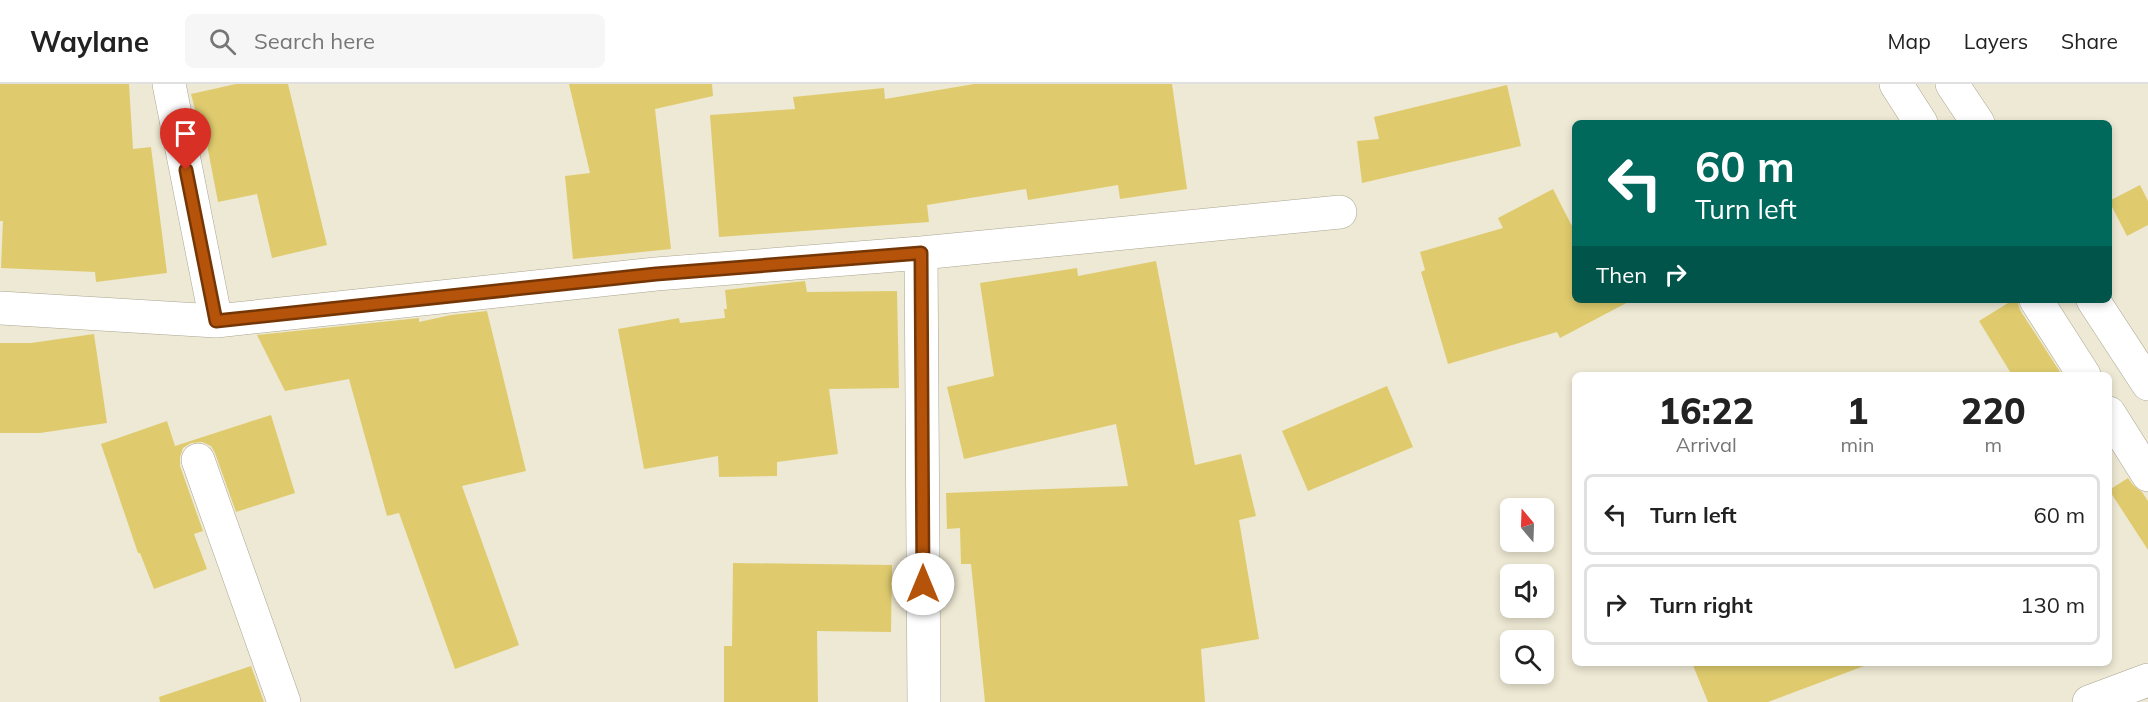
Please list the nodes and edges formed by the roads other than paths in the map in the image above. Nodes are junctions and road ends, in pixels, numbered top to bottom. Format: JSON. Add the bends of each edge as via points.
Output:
{"nodes":[{"id":1,"x":169,"y":84,"type":"edge"},
{"id":2,"x":1896,"y":84,"type":"edge"},
{"id":3,"x":1952,"y":84,"type":"edge"},
{"id":4,"x":1919,"y":120,"type":"edge"},
{"id":5,"x":1976,"y":120,"type":"edge"},
{"id":6,"x":1340,"y":212,"type":"dead end"},
{"id":7,"x":921,"y":253,"type":"junction"},
{"id":8,"x":2038,"y":303,"type":"edge"},
{"id":9,"x":2095,"y":303,"type":"edge"},
{"id":10,"x":0,"y":308,"type":"edge"},
{"id":11,"x":216,"y":321,"type":"junction"},
{"id":12,"x":2082,"y":372,"type":"edge"},
{"id":13,"x":2148,"y":384,"type":"edge"},
{"id":14,"x":2112,"y":417,"type":"edge"},
{"id":15,"x":2143,"y":455,"type":"edge"},
{"id":16,"x":198,"y":460,"type":"dead end"},
{"id":17,"x":2148,"y":680,"type":"edge"},
{"id":18,"x":285,"y":702,"type":"edge"},
{"id":19,"x":924,"y":702,"type":"edge"},
{"id":20,"x":2089,"y":702,"type":"edge"}],
"edges":[{"from":1,"to":11,"type":"street"},
{"from":2,"to":4,"type":"street"},
{"from":3,"to":5,"type":"street"},
{"from":6,"to":7,"type":"street"},
{"from":7,"to":11,"type":"street","via":[[656,274]]},
{"from":7,"to":19,"type":"street"},
{"from":8,"to":12,"type":"street"},
{"from":9,"to":13,"type":"street"},
{"from":10,"to":11,"type":"street"},
{"from":14,"to":15,"type":"street"},
{"from":16,"to":18,"type":"street"},
{"from":17,"to":20,"type":"street"}]}
